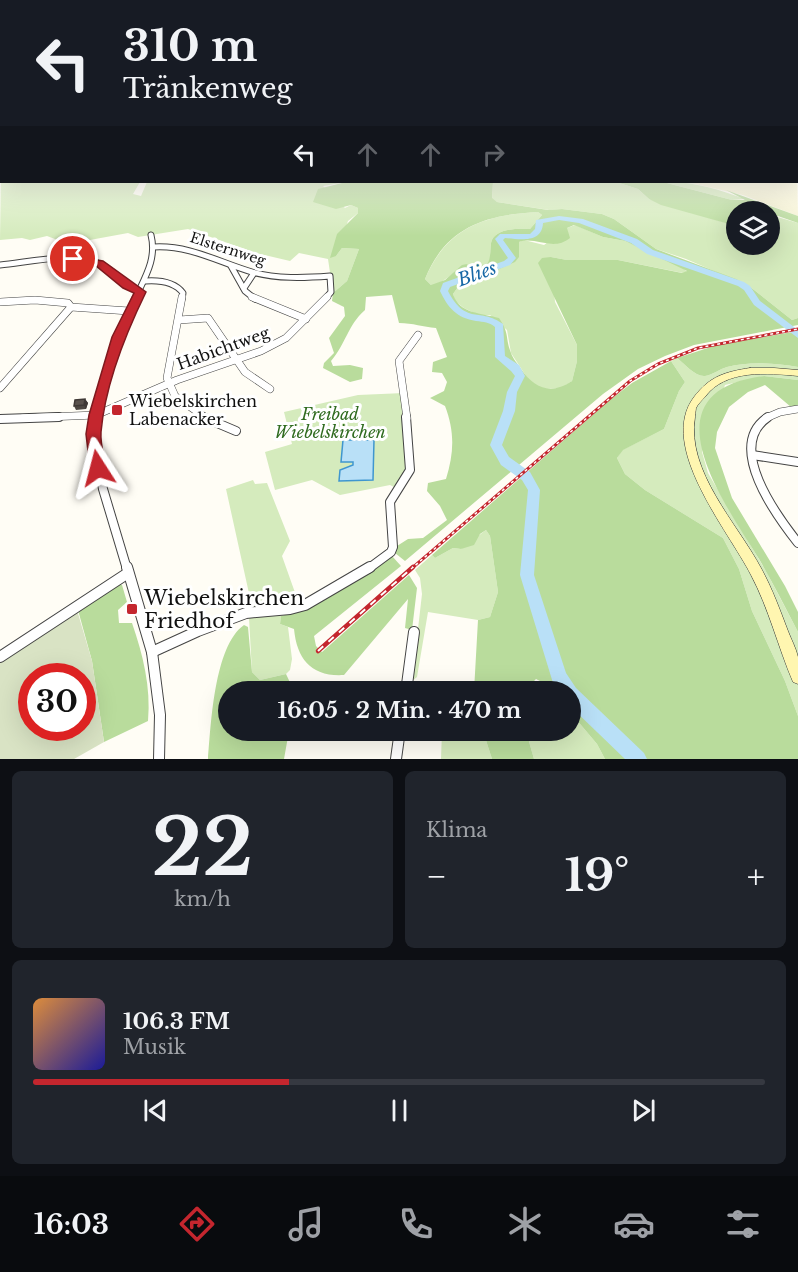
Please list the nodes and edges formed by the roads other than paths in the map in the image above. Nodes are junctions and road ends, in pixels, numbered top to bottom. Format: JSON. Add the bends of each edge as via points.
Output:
{"nodes":[{"id":1,"x":151,"y":235,"type":"dead end"},
{"id":2,"x":154,"y":247,"type":"junction"},
{"id":3,"x":230,"y":264,"type":"junction"},
{"id":4,"x":0,"y":265,"type":"edge"},
{"id":5,"x":255,"y":273,"type":"junction"},
{"id":6,"x":330,"y":276,"type":"joint"},
{"id":7,"x":145,"y":280,"type":"junction"},
{"id":8,"x":244,"y":288,"type":"junction"},
{"id":9,"x":140,"y":292,"type":"junction"},
{"id":10,"x":0,"y":302,"type":"edge"},
{"id":11,"x":71,"y":307,"type":"junction"},
{"id":12,"x":129,"y":311,"type":"junction"},
{"id":13,"x":306,"y":319,"type":"junction"},
{"id":14,"x":179,"y":320,"type":"junction"},
{"id":15,"x":418,"y":335,"type":"dead end"},
{"id":16,"x":237,"y":360,"type":"junction"},
{"id":17,"x":798,"y":373,"type":"edge"},
{"id":18,"x":167,"y":384,"type":"junction"},
{"id":19,"x":0,"y":388,"type":"edge"},
{"id":20,"x":270,"y":389,"type":"dead end"},
{"id":21,"x":798,"y":409,"type":"edge"},
{"id":22,"x":96,"y":415,"type":"junction"},
{"id":23,"x":0,"y":419,"type":"edge"},
{"id":24,"x":236,"y":431,"type":"dead end"},
{"id":25,"x":752,"y":455,"type":"junction"},
{"id":26,"x":798,"y":462,"type":"edge"},
{"id":27,"x":798,"y":543,"type":"edge"},
{"id":28,"x":128,"y":573,"type":"junction"},
{"id":29,"x":780,"y":623,"type":"junction"},
{"id":30,"x":414,"y":633,"type":"dead end"},
{"id":31,"x":152,"y":652,"type":"junction"},
{"id":32,"x":0,"y":657,"type":"edge"},
{"id":33,"x":798,"y":658,"type":"edge"},
{"id":34,"x":798,"y":677,"type":"edge"},
{"id":35,"x":407,"y":681,"type":"edge"},
{"id":36,"x":398,"y":741,"type":"edge"},
{"id":37,"x":159,"y":759,"type":"edge"},
{"id":38,"x":396,"y":759,"type":"edge"}],
"edges":[{"from":1,"to":2,"type":"street"},
{"from":2,"to":3,"type":"street","name":"Elsternweg","via":[[187,248]]},
{"from":2,"to":7,"type":"street"},
{"from":3,"to":5,"type":"street","name":"Elsternweg"},
{"from":3,"to":8,"type":"street"},
{"from":4,"to":9,"type":"street","via":[[91,261],[104,265]]},
{"from":5,"to":6,"type":"street","name":"Elsternweg","via":[[292,278]]},
{"from":5,"to":8,"type":"street"},
{"from":6,"to":13,"type":"street","name":"Habichtweg","via":[[331,292]]},
{"from":7,"to":9,"type":"street"},
{"from":7,"to":14,"type":"street","via":[[180,288],[183,297]]},
{"from":8,"to":13,"type":"street","via":[[253,298]]},
{"from":9,"to":12,"type":"street"},
{"from":10,"to":11,"type":"street","via":[[56,301]]},
{"from":11,"to":12,"type":"street"},
{"from":11,"to":19,"type":"street"},
{"from":12,"to":22,"type":"street"},
{"from":13,"to":16,"type":"street","name":"Habichtweg","via":[[276,344]]},
{"from":14,"to":16,"type":"street","via":[[208,318]]},
{"from":14,"to":18,"type":"street"},
{"from":15,"to":31,"type":"street","via":[[399,361],[410,470],[390,502],[391,552],[308,604],[289,610],[246,613]]},
{"from":16,"to":18,"type":"street","name":"Habichtweg"},
{"from":16,"to":20,"type":"street","via":[[252,379]]},
{"from":17,"to":29,"type":"main road","via":[[755,371],[725,377],[701,393],[686,428],[694,462],[744,549]]},
{"from":18,"to":22,"type":"street","name":"Habichtweg"},
{"from":18,"to":24,"type":"street","via":[[190,409]]},
{"from":21,"to":25,"type":"street","via":[[778,411],[761,422],[752,441]]},
{"from":22,"to":23,"type":"street"},
{"from":22,"to":28,"type":"street","via":[[96,458]]},
{"from":25,"to":26,"type":"street"},
{"from":25,"to":27,"type":"street","via":[[763,492]]},
{"from":28,"to":31,"type":"street"},
{"from":28,"to":32,"type":"street"},
{"from":29,"to":33,"type":"main road"},
{"from":29,"to":34,"type":"main road"},
{"from":30,"to":35,"type":"street"},
{"from":31,"to":37,"type":"street","via":[[160,715]]},
{"from":36,"to":38,"type":"street"}]}
